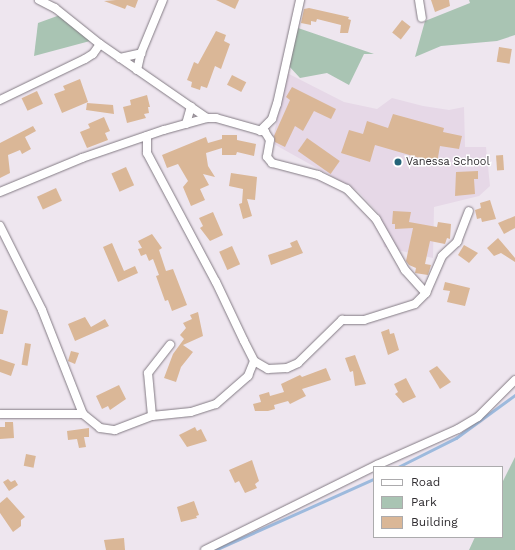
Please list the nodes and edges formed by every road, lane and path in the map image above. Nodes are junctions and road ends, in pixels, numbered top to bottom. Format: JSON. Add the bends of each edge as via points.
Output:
{"nodes":[{"id":1,"x":39,"y":0,"type":"edge"},
{"id":2,"x":163,"y":0,"type":"edge"},
{"id":3,"x":300,"y":0,"type":"edge"},
{"id":4,"x":419,"y":0,"type":"edge"},
{"id":5,"x":422,"y":18,"type":"dead end"},
{"id":6,"x":100,"y":44,"type":"junction"},
{"id":7,"x":141,"y":53,"type":"junction"},
{"id":8,"x":120,"y":58,"type":"junction"},
{"id":9,"x":137,"y":70,"type":"junction"},
{"id":10,"x":0,"y":100,"type":"edge"},
{"id":11,"x":191,"y":107,"type":"junction"},
{"id":12,"x":207,"y":118,"type":"junction"},
{"id":13,"x":186,"y":124,"type":"junction"},
{"id":14,"x":260,"y":131,"type":"junction"},
{"id":15,"x":147,"y":136,"type":"junction"},
{"id":16,"x":0,"y":192,"type":"edge"},
{"id":17,"x":469,"y":211,"type":"dead end"},
{"id":18,"x":0,"y":226,"type":"edge"},
{"id":19,"x":426,"y":293,"type":"junction"},
{"id":20,"x":170,"y":345,"type":"dead end"},
{"id":21,"x":254,"y":360,"type":"junction"},
{"id":22,"x":515,"y":380,"type":"edge"},
{"id":23,"x":0,"y":414,"type":"edge"},
{"id":24,"x":83,"y":414,"type":"junction"},
{"id":25,"x":152,"y":416,"type":"junction"},
{"id":26,"x":375,"y":466,"type":"edge"},
{"id":27,"x":373,"y":467,"type":"edge"},
{"id":28,"x":205,"y":550,"type":"edge"}],
"edges":[{"from":1,"to":6,"type":"street","via":[[60,12]]},
{"from":2,"to":7,"type":"street"},
{"from":3,"to":14,"type":"street","via":[[277,104],[272,119]]},
{"from":4,"to":5,"type":"street"},
{"from":6,"to":8,"type":"street"},
{"from":6,"to":10,"type":"street","via":[[93,54],[85,59]]},
{"from":7,"to":8,"type":"street"},
{"from":7,"to":9,"type":"street"},
{"from":8,"to":9,"type":"street"},
{"from":9,"to":11,"type":"street"},
{"from":11,"to":12,"type":"street"},
{"from":11,"to":13,"type":"street"},
{"from":12,"to":13,"type":"street"},
{"from":12,"to":14,"type":"street"},
{"from":13,"to":15,"type":"street"},
{"from":14,"to":19,"type":"street","via":[[269,136],[266,152],[269,161],[331,181],[361,201],[383,228],[405,270]]},
{"from":15,"to":16,"type":"street","via":[[82,158]]},
{"from":15,"to":21,"type":"street","via":[[147,154],[216,282]]},
{"from":17,"to":19,"type":"street","via":[[461,235],[442,256]]},
{"from":18,"to":24,"type":"street","via":[[42,310]]},
{"from":19,"to":21,"type":"street","via":[[414,304],[369,319],[342,320],[310,352],[287,368],[268,369]]},
{"from":20,"to":25,"type":"street","via":[[148,373]]},
{"from":21,"to":25,"type":"street","via":[[248,376],[216,404],[191,412]]},
{"from":22,"to":26,"type":"street","via":[[478,417],[458,429]]},
{"from":23,"to":24,"type":"street"},
{"from":24,"to":25,"type":"street","via":[[94,424],[107,430]]},
{"from":27,"to":28,"type":"street"}]}
